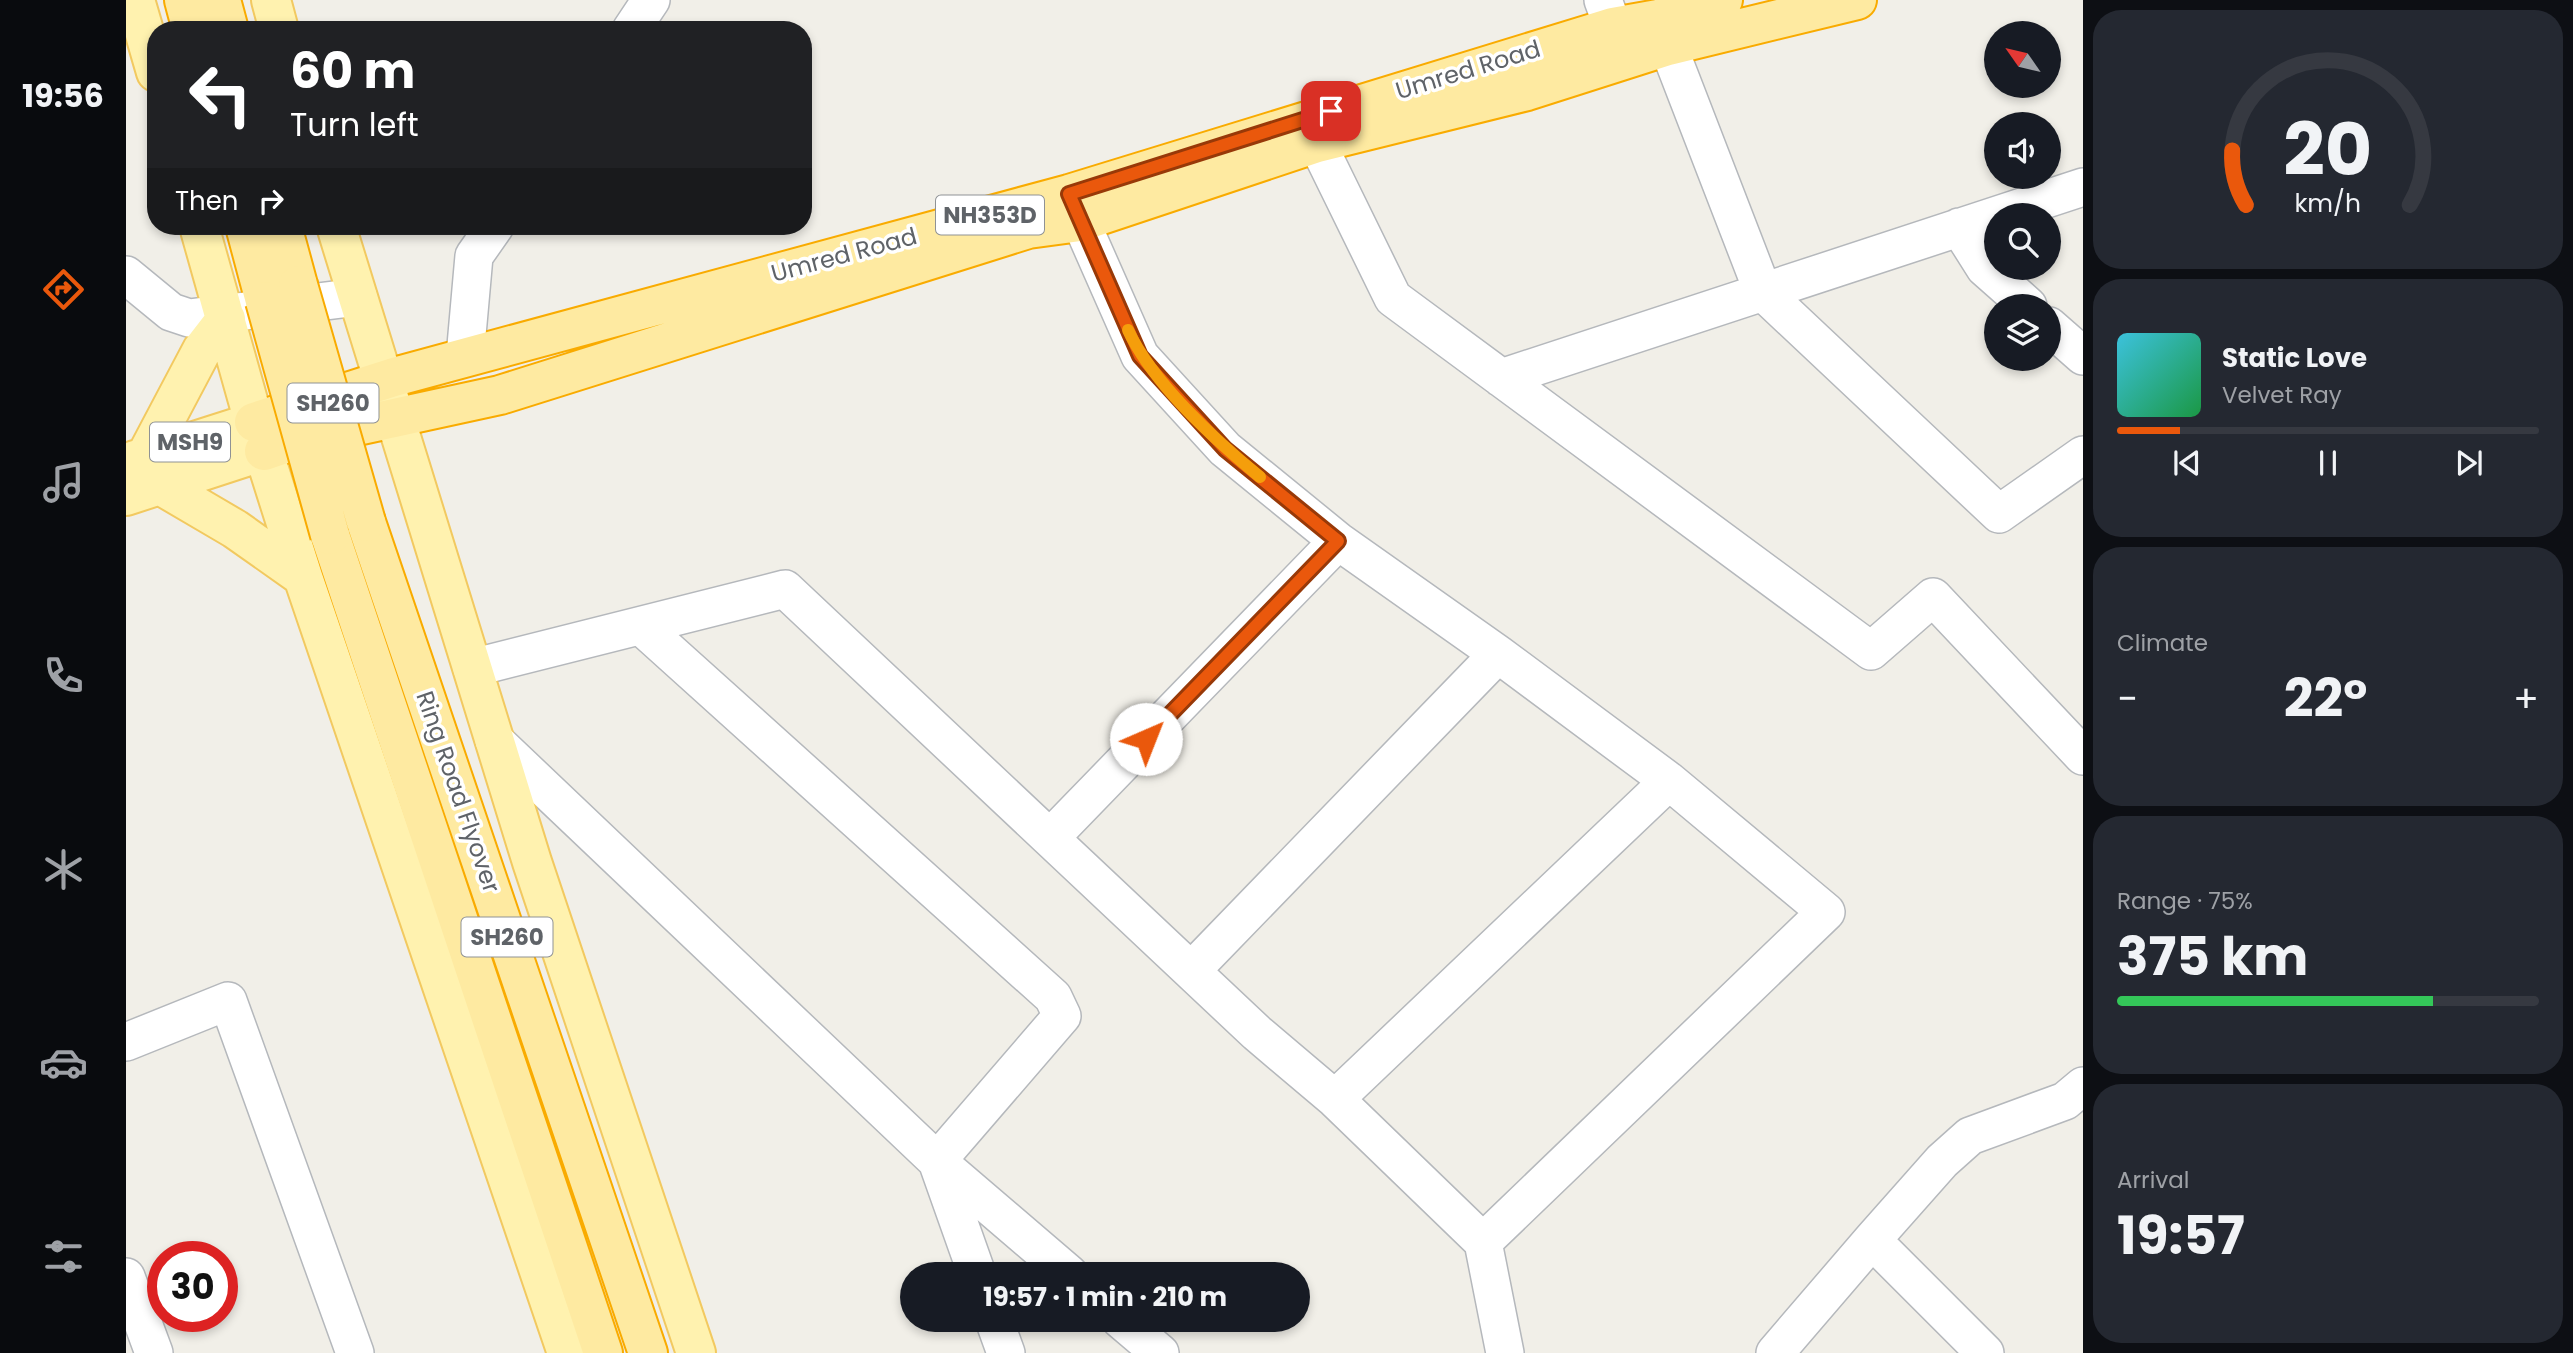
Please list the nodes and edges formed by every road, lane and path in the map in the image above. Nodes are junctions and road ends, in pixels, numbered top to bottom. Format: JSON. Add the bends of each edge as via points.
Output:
{"nodes":[{"id":1,"x":135,"y":0,"type":"edge"},
{"id":2,"x":184,"y":0,"type":"edge"},
{"id":3,"x":221,"y":0,"type":"edge"},
{"id":4,"x":271,"y":0,"type":"edge"},
{"id":5,"x":651,"y":0,"type":"edge"},
{"id":6,"x":1723,"y":0,"type":"edge"},
{"id":7,"x":1857,"y":0,"type":"edge"},
{"id":8,"x":1608,"y":13,"type":"edge"},
{"id":9,"x":190,"y":21,"type":"edge"},
{"id":10,"x":227,"y":21,"type":"edge"},
{"id":11,"x":277,"y":21,"type":"edge"},
{"id":12,"x":637,"y":21,"type":"edge"},
{"id":13,"x":147,"y":41,"type":"edge"},
{"id":14,"x":1668,"y":46,"type":"junction"},
{"id":15,"x":1317,"y":143,"type":"junction"},
{"id":16,"x":2083,"y":187,"type":"edge"},
{"id":17,"x":1075,"y":208,"type":"junction"},
{"id":18,"x":1959,"y":228,"type":"junction"},
{"id":19,"x":202,"y":235,"type":"edge"},
{"id":20,"x":250,"y":235,"type":"edge"},
{"id":21,"x":282,"y":235,"type":"edge"},
{"id":22,"x":339,"y":235,"type":"edge"},
{"id":23,"x":489,"y":235,"type":"edge"},
{"id":24,"x":126,"y":275,"type":"edge"},
{"id":25,"x":1763,"y":292,"type":"junction"},
{"id":26,"x":281,"y":293,"type":"junction"},
{"id":27,"x":2014,"y":294,"type":"edge"},
{"id":28,"x":358,"y":297,"type":"junction"},
{"id":29,"x":225,"y":316,"type":"junction"},
{"id":30,"x":2061,"y":337,"type":"edge"},
{"id":31,"x":2083,"y":356,"type":"edge"},
{"id":32,"x":465,"y":357,"type":"junction"},
{"id":33,"x":1501,"y":378,"type":"junction"},
{"id":34,"x":383,"y":380,"type":"junction"},
{"id":35,"x":394,"y":419,"type":"junction"},
{"id":36,"x":259,"y":436,"type":"junction"},
{"id":37,"x":2083,"y":456,"type":"edge"},
{"id":38,"x":140,"y":475,"type":"edge"},
{"id":39,"x":1338,"y":541,"type":"junction"},
{"id":40,"x":303,"y":577,"type":"junction"},
{"id":41,"x":641,"y":626,"type":"junction"},
{"id":42,"x":1498,"y":654,"type":"junction"},
{"id":43,"x":472,"y":668,"type":"junction"},
{"id":44,"x":494,"y":740,"type":"junction"},
{"id":45,"x":2083,"y":756,"type":"edge"},
{"id":46,"x":1669,"y":780,"type":"junction"},
{"id":47,"x":1049,"y":838,"type":"junction"},
{"id":48,"x":1191,"y":971,"type":"junction"},
{"id":49,"x":126,"y":1042,"type":"edge"},
{"id":50,"x":2083,"y":1086,"type":"edge"},
{"id":51,"x":1335,"y":1099,"type":"junction"},
{"id":52,"x":937,"y":1161,"type":"junction"},
{"id":53,"x":1872,"y":1240,"type":"junction"},
{"id":54,"x":1483,"y":1242,"type":"junction"},
{"id":55,"x":973,"y":1262,"type":"edge"},
{"id":56,"x":1055,"y":1262,"type":"edge"},
{"id":57,"x":129,"y":1297,"type":"edge"},
{"id":58,"x":998,"y":1332,"type":"edge"},
{"id":59,"x":1135,"y":1332,"type":"edge"},
{"id":60,"x":154,"y":1353,"type":"edge"},
{"id":61,"x":355,"y":1353,"type":"edge"},
{"id":62,"x":567,"y":1353,"type":"edge"},
{"id":63,"x":603,"y":1353,"type":"edge"},
{"id":64,"x":648,"y":1353,"type":"edge"},
{"id":65,"x":696,"y":1353,"type":"edge"},
{"id":66,"x":1006,"y":1353,"type":"edge"},
{"id":67,"x":1160,"y":1353,"type":"edge"},
{"id":68,"x":1505,"y":1353,"type":"edge"},
{"id":69,"x":1775,"y":1353,"type":"edge"},
{"id":70,"x":1985,"y":1353,"type":"edge"}],
"edges":[{"from":1,"to":13,"type":"main road"},
{"from":2,"to":9,"type":"highway"},
{"from":3,"to":10,"type":"highway"},
{"from":4,"to":11,"type":"main road"},
{"from":5,"to":12,"type":"street"},
{"from":6,"to":8,"type":"highway","name":"Umred Road","number":"NH353D","via":[[1658,19]]},
{"from":7,"to":14,"type":"highway","number":"NH353D"},
{"from":8,"to":17,"type":"highway","name":"Umred Road","number":"NH353D"},
{"from":14,"to":15,"type":"highway","number":"NH353D","via":[[1527,92]]},
{"from":14,"to":25,"type":"street"},
{"from":15,"to":17,"type":"highway","number":"NH353D"},
{"from":15,"to":33,"type":"street","via":[[1393,298]]},
{"from":16,"to":18,"type":"street"},
{"from":17,"to":32,"type":"highway","name":"Umred Road","number":"NH353D"},
{"from":17,"to":35,"type":"highway","number":"NH353D","via":[[1028,229],[500,396]]},
{"from":17,"to":39,"type":"street","via":[[1140,356],[1225,449]]},
{"from":18,"to":25,"type":"street"},
{"from":18,"to":27,"type":"street","via":[[1985,268]]},
{"from":19,"to":29,"type":"main road"},
{"from":20,"to":26,"type":"highway","name":"Ring Road Flyover","number":"SH260"},
{"from":21,"to":26,"type":"highway","name":"Ring Road Flyover","number":"SH260"},
{"from":22,"to":28,"type":"main road"},
{"from":23,"to":32,"type":"street","via":[[474,256]]},
{"from":24,"to":29,"type":"street","via":[[171,312],[189,318]]},
{"from":25,"to":33,"type":"street"},
{"from":25,"to":37,"type":"street","via":[[1999,514]]},
{"from":26,"to":63,"type":"highway","name":"Ring Road Flyover","number":"SH260","bridge":true,"via":[[330,535]]},
{"from":26,"to":64,"type":"highway","name":"Ring Road Flyover","number":"SH260","bridge":true,"via":[[366,522]]},
{"from":28,"to":29,"type":"street"},
{"from":28,"to":34,"type":"main road"},
{"from":29,"to":36,"type":"main road"},
{"from":29,"to":38,"type":"main road","via":[[202,350]]},
{"from":30,"to":31,"type":"street"},
{"from":32,"to":34,"type":"highway","name":"Umred Road","number":"NH353D"},
{"from":33,"to":45,"type":"street","via":[[1871,651],[1933,597]]},
{"from":34,"to":35,"type":"main road"},
{"from":34,"to":36,"type":"highway","name":"Umred Road","number":"NH353D"},
{"from":35,"to":36,"type":"highway","number":"NH353D","via":[[303,438]]},
{"from":35,"to":43,"type":"main road"},
{"from":36,"to":38,"type":"main road"},
{"from":36,"to":40,"type":"main road"},
{"from":38,"to":40,"type":"main road","via":[[235,529]]},
{"from":39,"to":42,"type":"street"},
{"from":39,"to":47,"type":"street"},
{"from":40,"to":62,"type":"main road"},
{"from":41,"to":43,"type":"street"},
{"from":41,"to":47,"type":"street","via":[[785,589]]},
{"from":41,"to":52,"type":"street","via":[[1053,997],[1062,1016]]},
{"from":42,"to":46,"type":"street"},
{"from":42,"to":48,"type":"street"},
{"from":43,"to":44,"type":"main road"},
{"from":44,"to":52,"type":"street"},
{"from":44,"to":65,"type":"main road"},
{"from":46,"to":51,"type":"street"},
{"from":46,"to":54,"type":"street","via":[[1826,912]]},
{"from":47,"to":48,"type":"street"},
{"from":48,"to":51,"type":"street"},
{"from":49,"to":61,"type":"street","via":[[228,1001]]},
{"from":50,"to":53,"type":"street","via":[[2065,1101],[1970,1136]]},
{"from":51,"to":54,"type":"street"},
{"from":52,"to":55,"type":"street"},
{"from":52,"to":56,"type":"street"},
{"from":53,"to":69,"type":"street"},
{"from":53,"to":70,"type":"street"},
{"from":54,"to":68,"type":"street"},
{"from":57,"to":60,"type":"street"},
{"from":58,"to":66,"type":"street"},
{"from":59,"to":67,"type":"street"}]}
